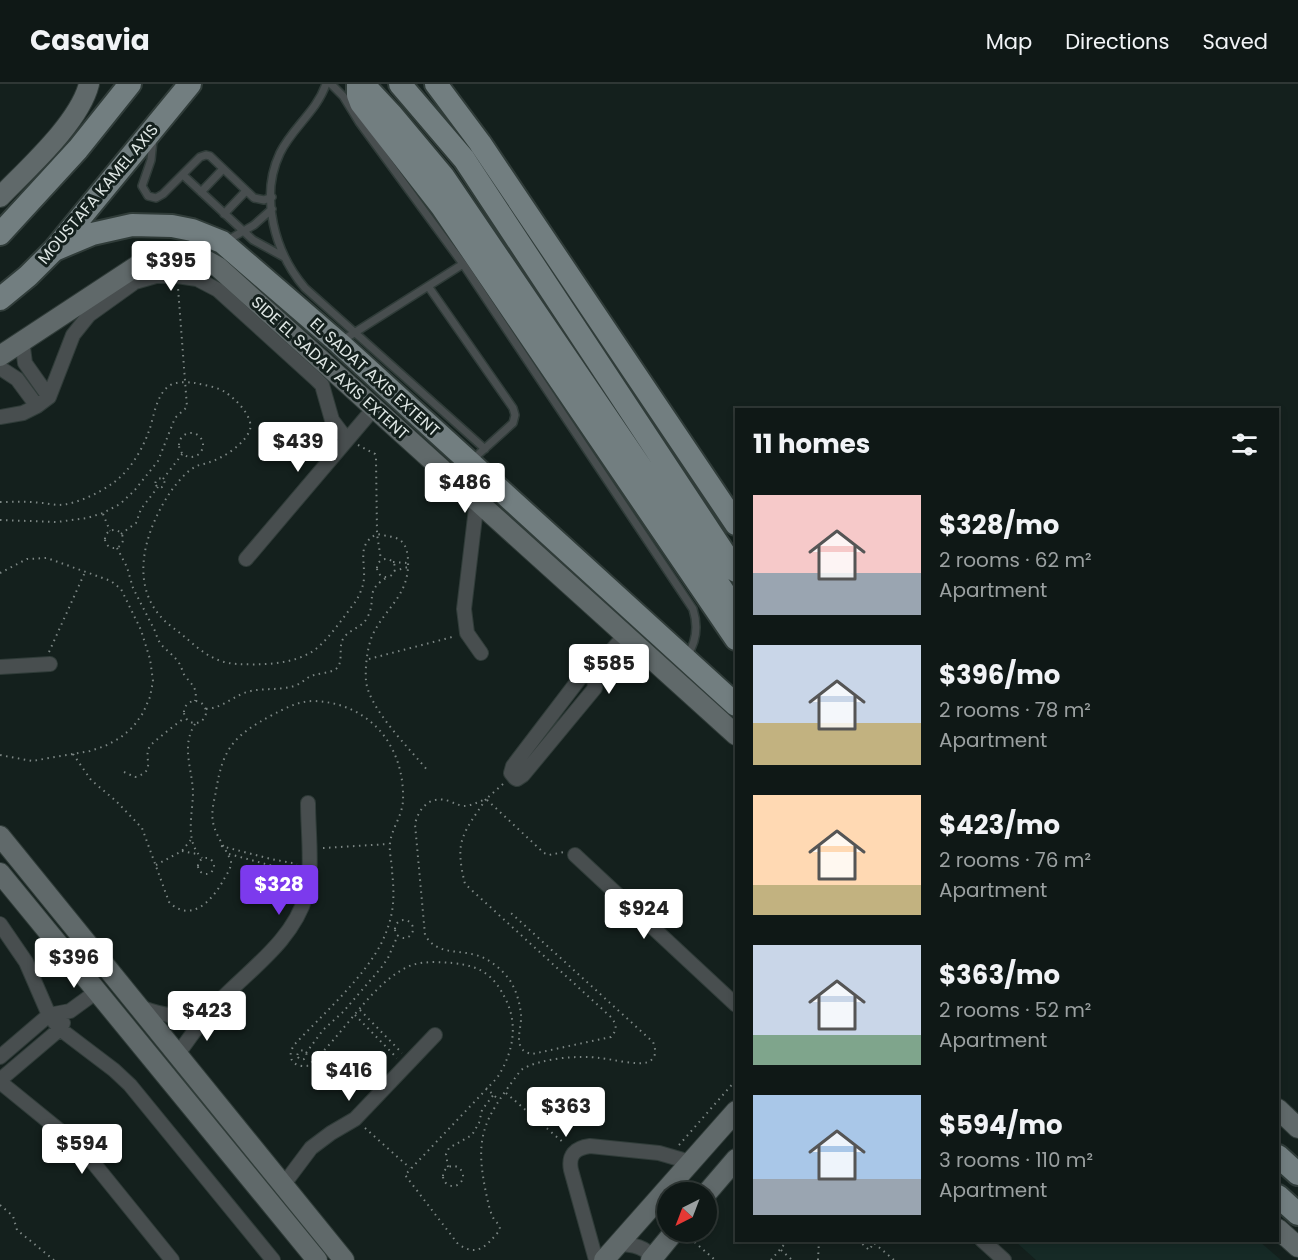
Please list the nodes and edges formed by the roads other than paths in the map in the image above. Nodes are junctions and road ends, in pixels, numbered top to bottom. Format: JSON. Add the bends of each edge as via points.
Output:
{"nodes":[{"id":1,"x":89,"y":84,"type":"edge"},
{"id":2,"x":109,"y":84,"type":"edge"},
{"id":3,"x":130,"y":84,"type":"edge"},
{"id":4,"x":190,"y":84,"type":"edge"},
{"id":5,"x":326,"y":84,"type":"edge"},
{"id":6,"x":332,"y":84,"type":"edge"},
{"id":7,"x":358,"y":84,"type":"edge"},
{"id":8,"x":363,"y":84,"type":"edge"},
{"id":9,"x":400,"y":84,"type":"edge"},
{"id":10,"x":436,"y":84,"type":"edge"},
{"id":11,"x":153,"y":131,"type":"junction"},
{"id":12,"x":78,"y":149,"type":"junction"},
{"id":13,"x":223,"y":169,"type":"junction"},
{"id":14,"x":183,"y":174,"type":"junction"},
{"id":15,"x":246,"y":191,"type":"junction"},
{"id":16,"x":201,"y":192,"type":"junction"},
{"id":17,"x":0,"y":197,"type":"edge"},
{"id":18,"x":272,"y":197,"type":"junction"},
{"id":19,"x":272,"y":209,"type":"junction"},
{"id":20,"x":225,"y":214,"type":"junction"},
{"id":21,"x":244,"y":232,"type":"junction"},
{"id":22,"x":0,"y":234,"type":"edge"},
{"id":23,"x":222,"y":242,"type":"junction"},
{"id":24,"x":54,"y":250,"type":"junction"},
{"id":25,"x":284,"y":257,"type":"junction"},
{"id":26,"x":463,"y":264,"type":"junction"},
{"id":27,"x":428,"y":286,"type":"junction"},
{"id":28,"x":0,"y":299,"type":"edge"},
{"id":29,"x":347,"y":338,"type":"junction"},
{"id":30,"x":22,"y":340,"type":"junction"},
{"id":31,"x":0,"y":356,"type":"edge"},
{"id":32,"x":0,"y":368,"type":"edge"},
{"id":33,"x":49,"y":398,"type":"junction"},
{"id":34,"x":37,"y":406,"type":"junction"},
{"id":35,"x":375,"y":407,"type":"junction"},
{"id":36,"x":0,"y":417,"type":"edge"},
{"id":37,"x":348,"y":440,"type":"junction"},
{"id":38,"x":477,"y":456,"type":"junction"},
{"id":39,"x":477,"y":500,"type":"junction"},
{"id":40,"x":690,"y":520,"type":"junction"},
{"id":41,"x":735,"y":523,"type":"edge"},
{"id":42,"x":246,"y":559,"type":"dead end"},
{"id":43,"x":735,"y":570,"type":"edge"},
{"id":44,"x":735,"y":611,"type":"edge"},
{"id":45,"x":626,"y":634,"type":"junction"},
{"id":46,"x":735,"y":638,"type":"edge"},
{"id":47,"x":481,"y":653,"type":"dead end"},
{"id":48,"x":685,"y":658,"type":"junction"},
{"id":49,"x":50,"y":664,"type":"road end"},
{"id":50,"x":0,"y":667,"type":"edge"},
{"id":51,"x":735,"y":704,"type":"edge"},
{"id":52,"x":735,"y":733,"type":"edge"},
{"id":53,"x":512,"y":776,"type":"road end"},
{"id":54,"x":308,"y":803,"type":"dead end"},
{"id":55,"x":0,"y":836,"type":"edge"},
{"id":56,"x":575,"y":855,"type":"road end"},
{"id":57,"x":0,"y":873,"type":"edge"},
{"id":58,"x":0,"y":924,"type":"edge"},
{"id":59,"x":96,"y":992,"type":"junction"},
{"id":60,"x":735,"y":1004,"type":"edge"},
{"id":61,"x":139,"y":1006,"type":"junction"},
{"id":62,"x":70,"y":1011,"type":"junction"},
{"id":63,"x":211,"y":1011,"type":"junction"},
{"id":64,"x":49,"y":1015,"type":"junction"},
{"id":65,"x":60,"y":1029,"type":"junction"},
{"id":66,"x":435,"y":1035,"type":"dead end"},
{"id":67,"x":178,"y":1054,"type":"junction"},
{"id":68,"x":0,"y":1057,"type":"edge"},
{"id":69,"x":0,"y":1081,"type":"edge"},
{"id":70,"x":1279,"y":1110,"type":"edge"},
{"id":71,"x":735,"y":1112,"type":"edge"},
{"id":72,"x":1298,"y":1128,"type":"edge"},
{"id":73,"x":240,"y":1130,"type":"junction"},
{"id":74,"x":222,"y":1144,"type":"junction"},
{"id":75,"x":1279,"y":1157,"type":"edge"},
{"id":76,"x":735,"y":1160,"type":"edge"},
{"id":77,"x":690,"y":1162,"type":"junction"},
{"id":78,"x":1298,"y":1174,"type":"edge"},
{"id":79,"x":716,"y":1182,"type":"edge"},
{"id":80,"x":284,"y":1184,"type":"junction"},
{"id":81,"x":1279,"y":1197,"type":"edge"},
{"id":82,"x":1298,"y":1214,"type":"edge"},
{"id":83,"x":1279,"y":1230,"type":"edge"},
{"id":84,"x":674,"y":1242,"type":"edge"},
{"id":85,"x":984,"y":1242,"type":"edge"},
{"id":86,"x":617,"y":1244,"type":"junction"},
{"id":87,"x":1298,"y":1247,"type":"edge"},
{"id":88,"x":654,"y":1259,"type":"edge"},
{"id":89,"x":172,"y":1260,"type":"edge"},
{"id":90,"x":273,"y":1260,"type":"edge"},
{"id":91,"x":317,"y":1260,"type":"edge"},
{"id":92,"x":344,"y":1260,"type":"edge"},
{"id":93,"x":596,"y":1260,"type":"edge"},
{"id":94,"x":604,"y":1260,"type":"edge"},
{"id":95,"x":1004,"y":1260,"type":"edge"}],
"edges":[{"from":1,"to":17,"type":"street","via":[[73,118]]},
{"from":2,"to":12,"type":"main road"},
{"from":3,"to":12,"type":"main road"},
{"from":4,"to":11,"type":"main road","name":"MOUSTAFA KAMEL AXIS"},
{"from":5,"to":18,"type":"lane","via":[[313,110],[280,152]]},
{"from":6,"to":26,"type":"lane"},
{"from":7,"to":46,"type":"main road","via":[[361,103],[461,235]]},
{"from":8,"to":40,"type":"main road","via":[[443,176]]},
{"from":9,"to":40,"type":"main road","via":[[464,159]]},
{"from":10,"to":41,"type":"main road"},
{"from":11,"to":14,"type":"lane","via":[[151,160],[142,186],[145,194],[160,196]]},
{"from":11,"to":24,"type":"main road","name":"MOUSTAFA KAMEL AXIS"},
{"from":12,"to":22,"type":"main road"},
{"from":13,"to":14,"type":"lane","via":[[204,155]]},
{"from":13,"to":15,"type":"lane"},
{"from":13,"to":16,"type":"lane"},
{"from":14,"to":16,"type":"lane"},
{"from":15,"to":18,"type":"lane","via":[[258,200]]},
{"from":15,"to":20,"type":"lane"},
{"from":16,"to":20,"type":"lane"},
{"from":18,"to":19,"type":"lane"},
{"from":19,"to":21,"type":"lane"},
{"from":19,"to":25,"type":"lane"},
{"from":20,"to":21,"type":"lane"},
{"from":21,"to":23,"type":"lane"},
{"from":21,"to":25,"type":"lane"},
{"from":23,"to":24,"type":"main road","name":"EL SADAT AXIS EXTENT","via":[[172,226],[132,225],[92,234]]},
{"from":23,"to":29,"type":"main road","name":"EL SADAT AXIS EXTENT"},
{"from":24,"to":28,"type":"main road","name":"MOUSTAFA KAMEL AXIS"},
{"from":25,"to":29,"type":"lane"},
{"from":26,"to":27,"type":"lane"},
{"from":26,"to":48,"type":"lane","via":[[693,609],[696,636]]},
{"from":27,"to":29,"type":"lane"},
{"from":27,"to":38,"type":"lane","via":[[514,411],[513,423]]},
{"from":29,"to":38,"type":"main road","name":"EL SADAT AXIS EXTENT"},
{"from":30,"to":31,"type":"street","name":"SIDE EL SADAT AXIS EXTENT"},
{"from":30,"to":33,"type":"street","via":[[25,363]]},
{"from":30,"to":35,"type":"street","name":"SIDE EL SADAT AXIS EXTENT","via":[[149,258],[185,254],[218,267]]},
{"from":32,"to":34,"type":"street","via":[[17,379]]},
{"from":33,"to":34,"type":"street"},
{"from":33,"to":37,"type":"street","via":[[73,335],[89,315],[135,282],[177,276],[197,279],[218,290],[319,382],[332,420]]},
{"from":34,"to":36,"type":"street"},
{"from":35,"to":37,"type":"street"},
{"from":35,"to":39,"type":"street","name":"SIDE EL SADAT AXIS EXTENT"},
{"from":37,"to":42,"type":"street"},
{"from":38,"to":48,"type":"main road","name":"EL SADAT AXIS EXTENT"},
{"from":39,"to":45,"type":"street","name":"SIDE EL SADAT AXIS EXTENT"},
{"from":39,"to":47,"type":"street","via":[[465,599],[467,633]]},
{"from":40,"to":43,"type":"main road"},
{"from":40,"to":44,"type":"main road"},
{"from":45,"to":52,"type":"street","name":"SIDE EL SADAT AXIS EXTENT"},
{"from":45,"to":53,"type":"street","via":[[591,674],[595,688],[523,775],[517,779]]},
{"from":48,"to":51,"type":"main road","name":"EL SADAT AXIS EXTENT"},
{"from":49,"to":50,"type":"street"},
{"from":54,"to":63,"type":"street","via":[[309,871],[303,906],[266,956]]},
{"from":55,"to":61,"type":"street"},
{"from":56,"to":60,"type":"street"},
{"from":57,"to":59,"type":"street"},
{"from":58,"to":64,"type":"street","via":[[26,962]]},
{"from":59,"to":62,"type":"street"},
{"from":59,"to":74,"type":"street"},
{"from":61,"to":63,"type":"street","via":[[162,1015],[196,1016]]},
{"from":61,"to":67,"type":"street"},
{"from":62,"to":64,"type":"street"},
{"from":62,"to":65,"type":"street"},
{"from":63,"to":67,"type":"street"},
{"from":64,"to":65,"type":"street"},
{"from":64,"to":68,"type":"street"},
{"from":65,"to":69,"type":"street"},
{"from":65,"to":90,"type":"street","via":[[130,1085]]},
{"from":66,"to":80,"type":"street","via":[[355,1119],[311,1148]]},
{"from":67,"to":73,"type":"street"},
{"from":69,"to":89,"type":"street","via":[[87,1155]]},
{"from":70,"to":72,"type":"street"},
{"from":71,"to":77,"type":"street"},
{"from":73,"to":74,"type":"street"},
{"from":73,"to":80,"type":"street"},
{"from":74,"to":91,"type":"street"},
{"from":75,"to":78,"type":"main road"},
{"from":76,"to":79,"type":"street"},
{"from":77,"to":86,"type":"street"},
{"from":77,"to":93,"type":"street","via":[[645,1150],[590,1146],[574,1152],[569,1162]]},
{"from":80,"to":92,"type":"street"},
{"from":81,"to":82,"type":"main road"},
{"from":83,"to":87,"type":"street"},
{"from":84,"to":88,"type":"street"},
{"from":85,"to":95,"type":"street"},
{"from":86,"to":88,"type":"street","via":[[637,1246]]},
{"from":86,"to":94,"type":"street"}]}
